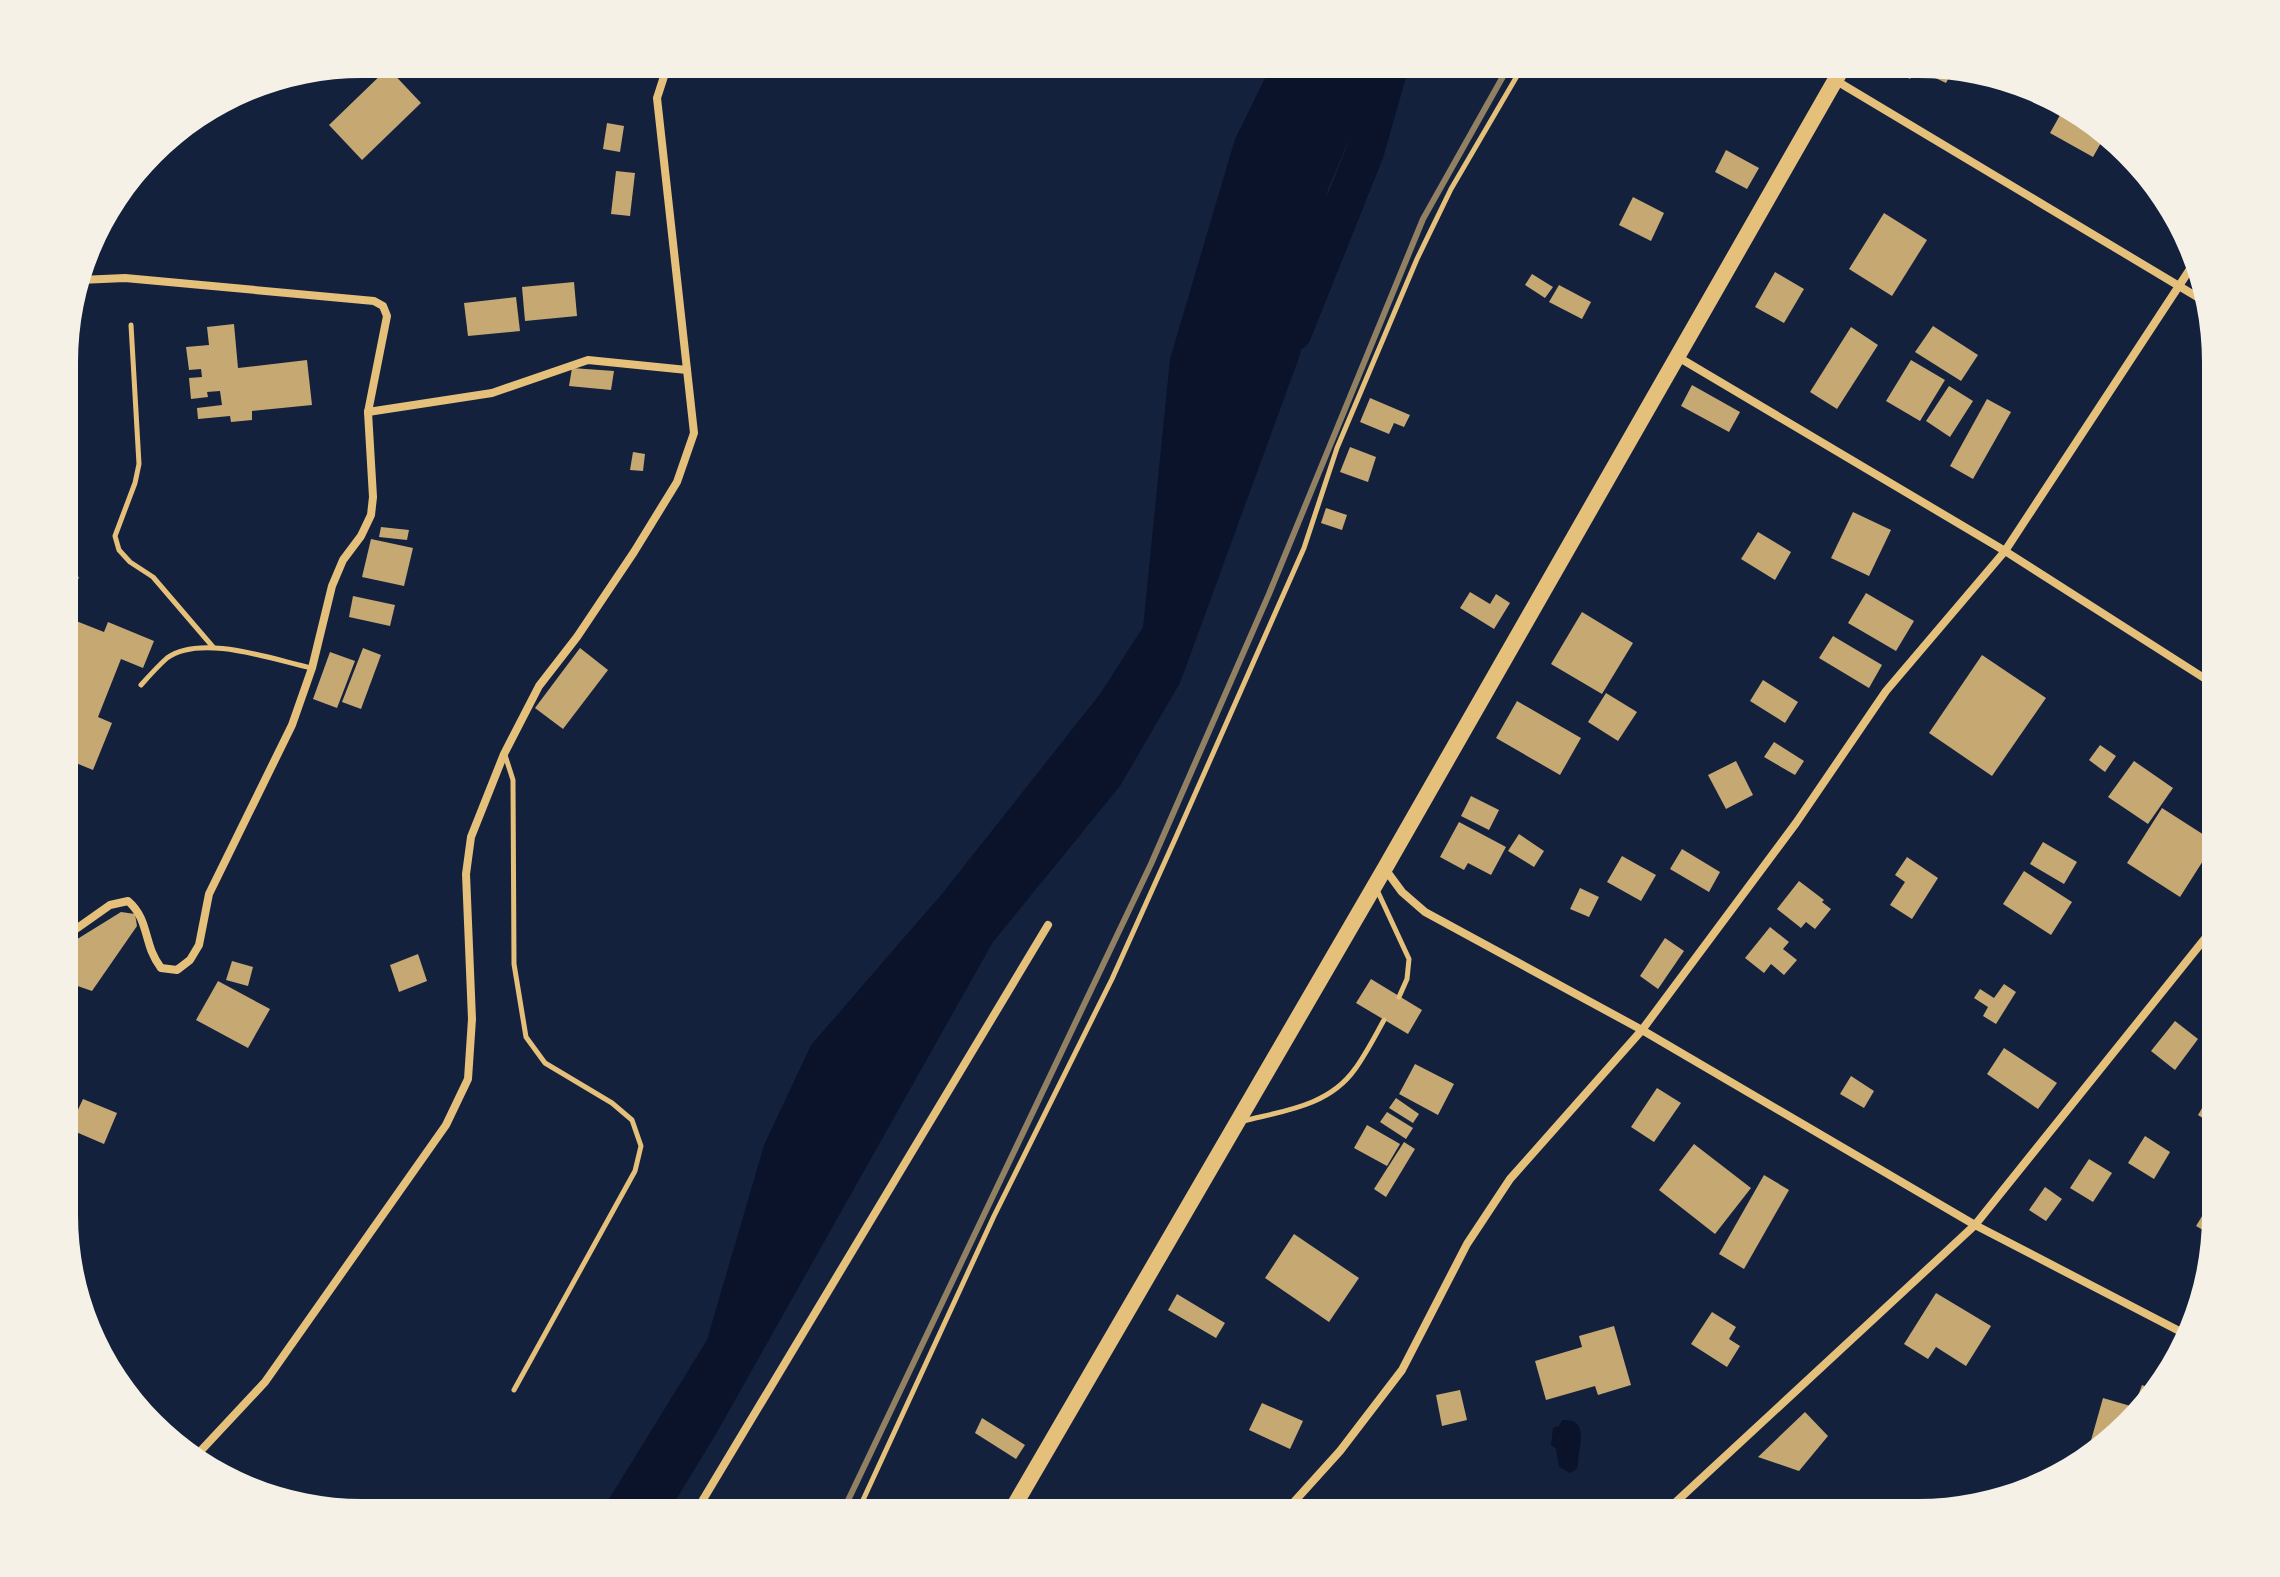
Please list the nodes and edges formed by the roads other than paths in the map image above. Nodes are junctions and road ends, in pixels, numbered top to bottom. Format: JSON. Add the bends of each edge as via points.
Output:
{"nodes":[{"id":1,"x":663,"y":78,"type":"edge"},
{"id":2,"x":1516,"y":78,"type":"edge"},
{"id":3,"x":1835,"y":80,"type":"joint"},
{"id":4,"x":2188,"y":273,"type":"edge"},
{"id":5,"x":91,"y":280,"type":"edge"},
{"id":6,"x":2179,"y":287,"type":"junction"},
{"id":7,"x":2194,"y":295,"type":"edge"},
{"id":8,"x":131,"y":325,"type":"dead end"},
{"id":9,"x":1677,"y":356,"type":"junction"},
{"id":10,"x":687,"y":370,"type":"junction"},
{"id":11,"x":368,"y":412,"type":"junction"},
{"id":12,"x":2005,"y":551,"type":"junction"},
{"id":13,"x":213,"y":647,"type":"junction"},
{"id":14,"x":312,"y":668,"type":"junction"},
{"id":15,"x":2201,"y":676,"type":"edge"},
{"id":16,"x":141,"y":685,"type":"dead end"},
{"id":17,"x":504,"y":754,"type":"junction"},
{"id":18,"x":1385,"y":868,"type":"junction"},
{"id":19,"x":1375,"y":885,"type":"junction"},
{"id":20,"x":1048,"y":925,"type":"dead end"},
{"id":21,"x":79,"y":927,"type":"edge"},
{"id":22,"x":2202,"y":943,"type":"edge"},
{"id":23,"x":1399,"y":997,"type":"dead end"},
{"id":24,"x":1384,"y":1020,"type":"dead end"},
{"id":25,"x":1642,"y":1030,"type":"junction"},
{"id":26,"x":1238,"y":1122,"type":"junction"},
{"id":27,"x":1975,"y":1225,"type":"junction"},
{"id":28,"x":2177,"y":1330,"type":"edge"},
{"id":29,"x":514,"y":1390,"type":"dead end"},
{"id":30,"x":202,"y":1449,"type":"edge"},
{"id":31,"x":703,"y":1499,"type":"edge"},
{"id":32,"x":863,"y":1499,"type":"edge"},
{"id":33,"x":1018,"y":1499,"type":"edge"},
{"id":34,"x":1297,"y":1499,"type":"edge"},
{"id":35,"x":1679,"y":1499,"type":"edge"}],
"edges":[{"from":1,"to":10,"type":"street","via":[[657,98]]},
{"from":2,"to":32,"type":"lane","via":[[1417,259],[1337,448],[1304,548],[1176,837]]},
{"from":3,"to":6,"type":"street"},
{"from":3,"to":9,"type":"highway"},
{"from":4,"to":6,"type":"street"},
{"from":5,"to":11,"type":"street","via":[[125,278],[374,301],[387,316]]},
{"from":6,"to":7,"type":"street"},
{"from":6,"to":12,"type":"street"},
{"from":8,"to":13,"type":"lane","via":[[139,464],[115,536],[119,550],[153,577]]},
{"from":9,"to":12,"type":"street"},
{"from":9,"to":18,"type":"highway"},
{"from":10,"to":11,"type":"street","via":[[588,360],[492,393]]},
{"from":10,"to":17,"type":"street","via":[[694,433],[677,482],[577,637],[539,686]]},
{"from":11,"to":14,"type":"street","via":[[371,515],[332,586]]},
{"from":12,"to":15,"type":"street"},
{"from":12,"to":25,"type":"street","via":[[1886,691],[1796,823]]},
{"from":13,"to":14,"type":"lane"},
{"from":13,"to":16,"type":"lane","via":[[169,657]]},
{"from":14,"to":21,"type":"street","via":[[292,725],[209,894],[199,945],[190,960],[177,970],[161,968],[151,955],[141,912],[128,901],[110,905]]},
{"from":17,"to":29,"type":"lane","via":[[513,780],[514,964],[526,1037],[545,1063],[632,1120],[641,1146],[635,1171]]},
{"from":17,"to":30,"type":"street","via":[[471,837],[466,874],[472,1019],[468,1079],[446,1125],[265,1382]]},
{"from":18,"to":19,"type":"highway"},
{"from":18,"to":25,"type":"street","via":[[1425,912]]},
{"from":19,"to":23,"type":"lane","via":[[1409,959]]},
{"from":19,"to":26,"type":"highway"},
{"from":20,"to":31,"type":"street"},
{"from":22,"to":27,"type":"street"},
{"from":24,"to":26,"type":"lane","via":[[1354,1071],[1335,1091],[1312,1103]]},
{"from":25,"to":27,"type":"street"},
{"from":25,"to":34,"type":"street","via":[[1510,1179],[1467,1244],[1402,1370]]},
{"from":26,"to":33,"type":"highway"},
{"from":27,"to":28,"type":"street"},
{"from":27,"to":35,"type":"street"}]}
